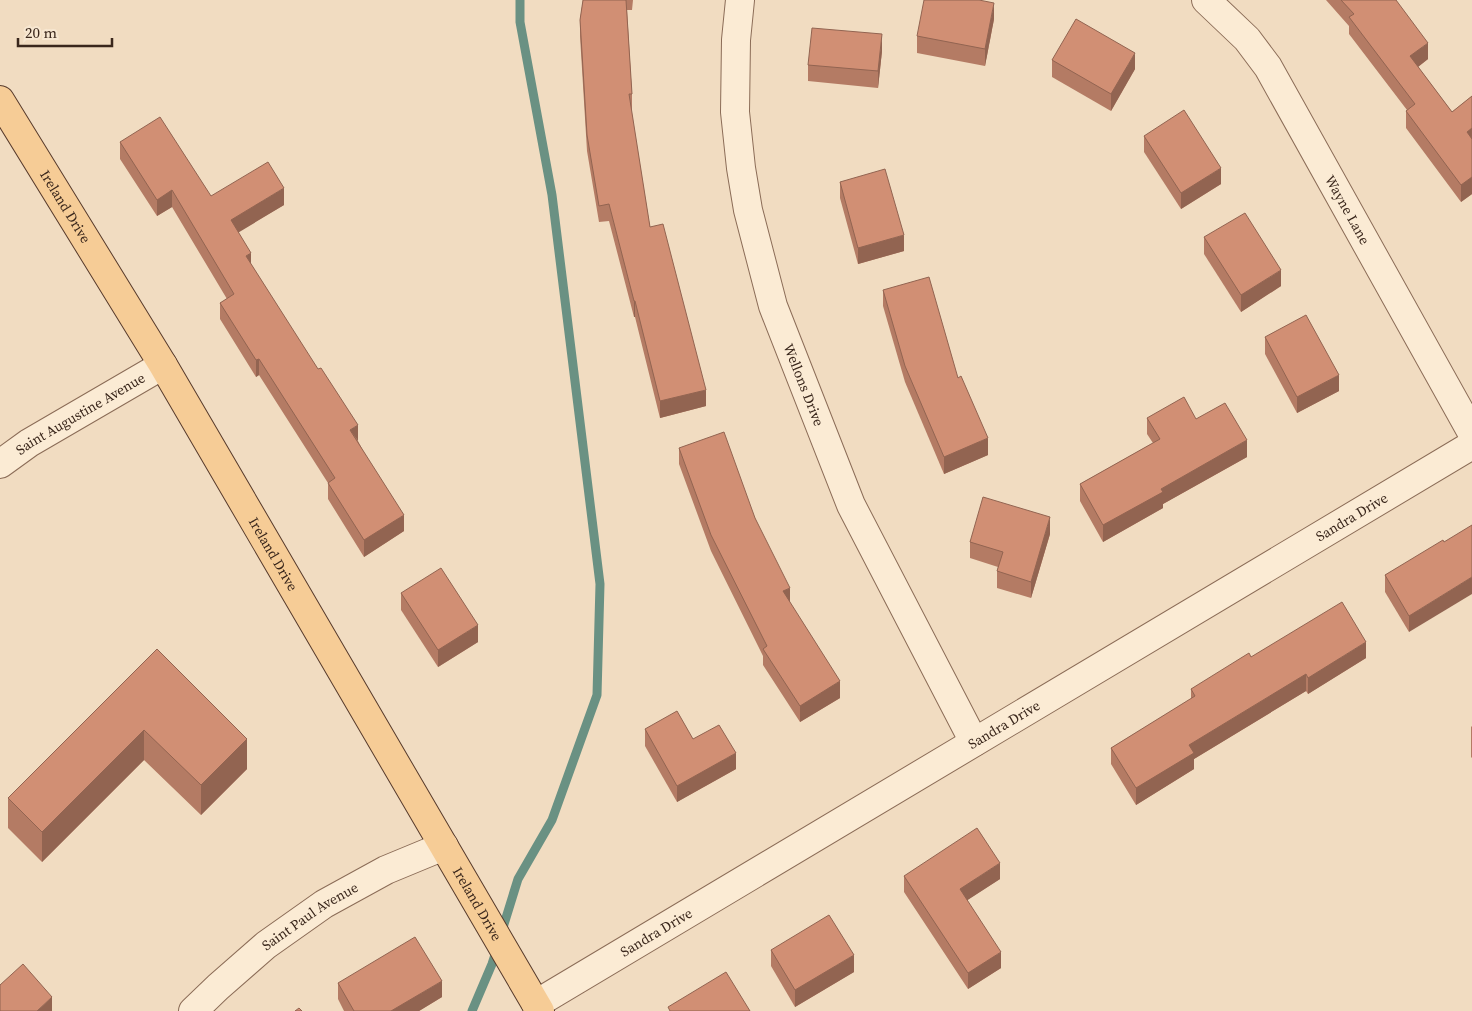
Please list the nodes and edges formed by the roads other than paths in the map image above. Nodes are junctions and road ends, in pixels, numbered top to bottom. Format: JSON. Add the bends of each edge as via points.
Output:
{"nodes":[{"id":1,"x":740,"y":0,"type":"edge"},
{"id":2,"x":1206,"y":0,"type":"edge"},
{"id":3,"x":0,"y":100,"type":"edge"},
{"id":4,"x":163,"y":365,"type":"junction"},
{"id":5,"x":1472,"y":433,"type":"edge"},
{"id":6,"x":1472,"y":445,"type":"edge"},
{"id":7,"x":0,"y":464,"type":"edge"},
{"id":8,"x":974,"y":742,"type":"junction"},
{"id":9,"x":444,"y":846,"type":"junction"},
{"id":10,"x":538,"y":1007,"type":"edge"},
{"id":11,"x":193,"y":1011,"type":"edge"}],
"edges":[{"from":1,"to":8,"type":"street","name":"Wellons Drive","via":[[735,112],[748,210],[772,306],[851,505]]},
{"from":2,"to":5,"type":"street","name":"Wayne Lane","via":[[1247,39],[1268,67]]},
{"from":3,"to":4,"type":"main road","name":"Ireland Drive"},
{"from":4,"to":7,"type":"street","name":"Saint Augustine Avenue","via":[[29,443]]},
{"from":4,"to":9,"type":"main road","name":"Ireland Drive"},
{"from":6,"to":8,"type":"street","name":"Sandra Drive"},
{"from":8,"to":10,"type":"street","name":"Sandra Drive"},
{"from":9,"to":10,"type":"main road","name":"Ireland Drive"},
{"from":9,"to":11,"type":"street","name":"Saint Paul Avenue","via":[[386,870],[324,904],[266,945]]}]}
